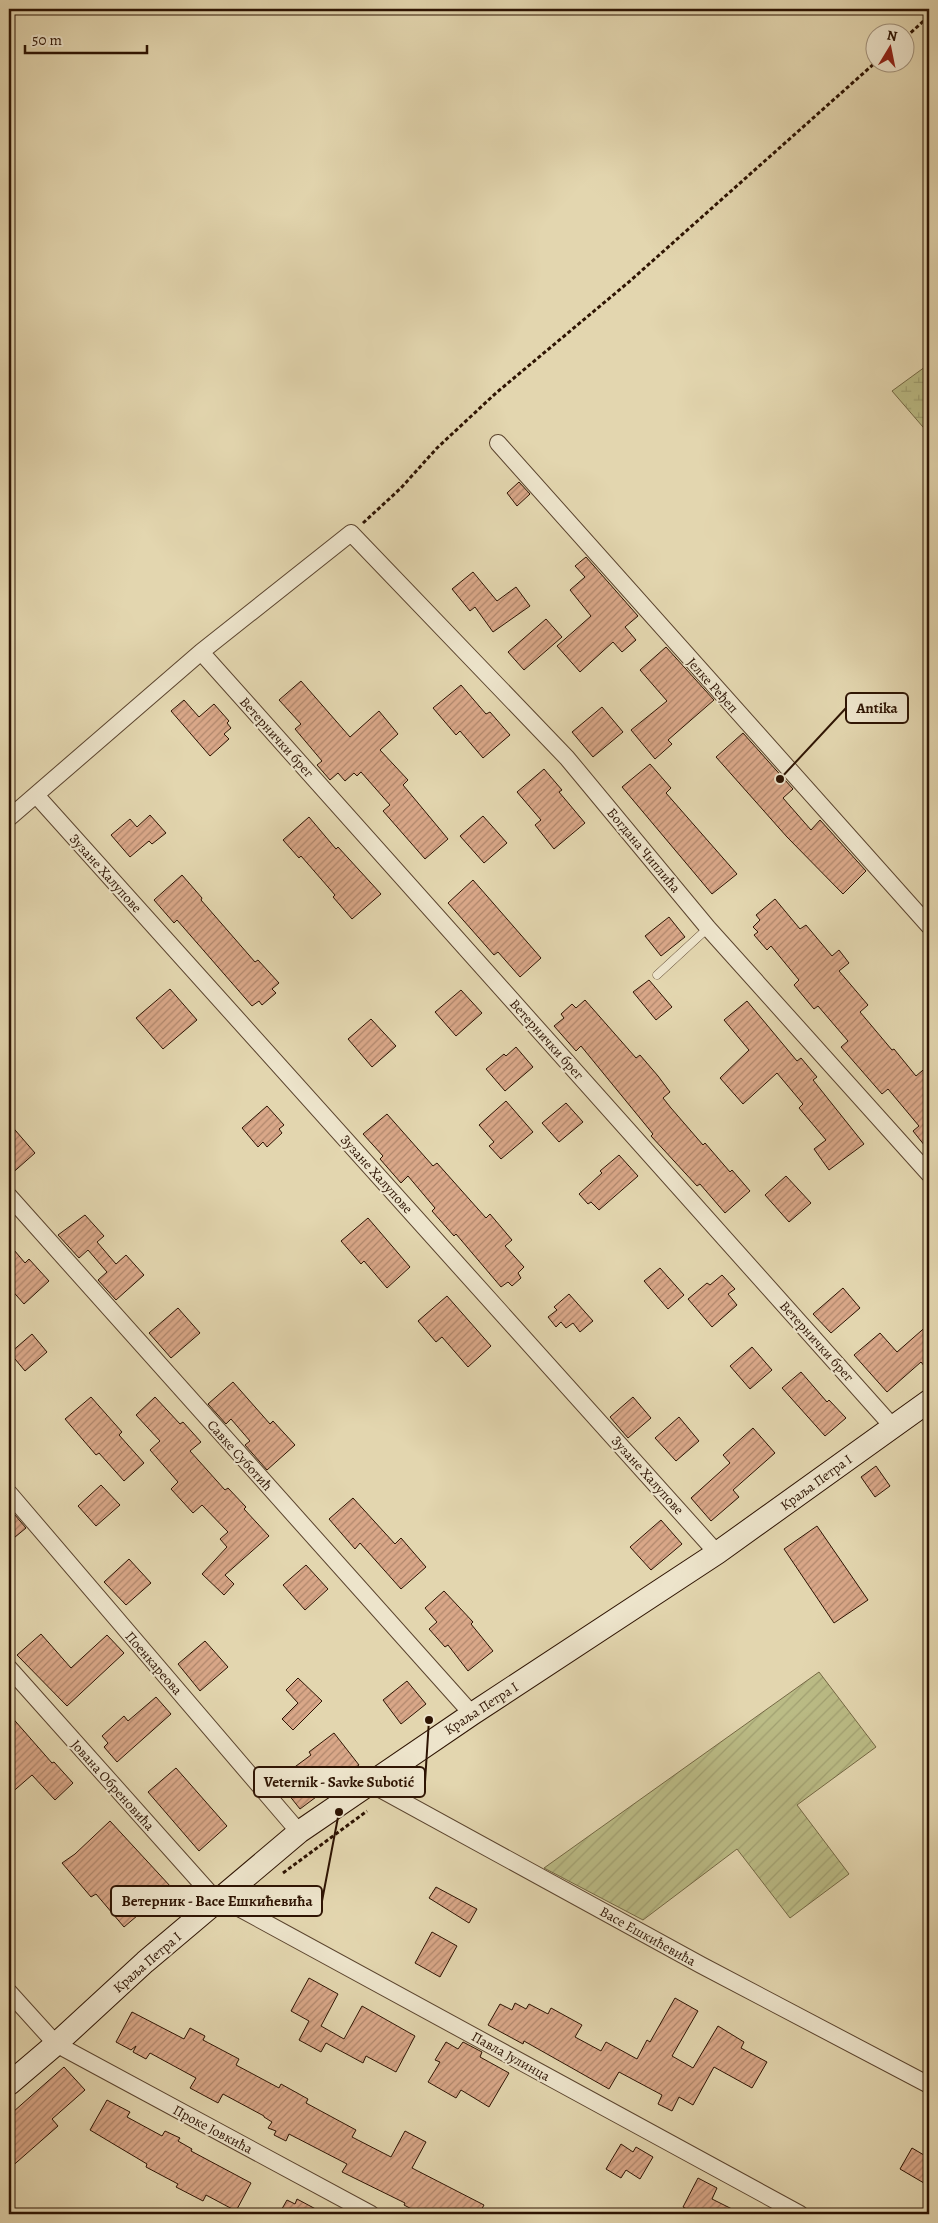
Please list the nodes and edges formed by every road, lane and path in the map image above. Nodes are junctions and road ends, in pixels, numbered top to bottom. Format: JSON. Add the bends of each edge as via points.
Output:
{"nodes":[{"id":1,"x":929,"y":16,"type":"edge"},
{"id":2,"x":916,"y":27,"type":"edge"},
{"id":3,"x":866,"y":71,"type":"edge"},
{"id":4,"x":498,"y":443,"type":"dead end"},
{"id":5,"x":351,"y":533,"type":"junction"},
{"id":6,"x":201,"y":652,"type":"junction"},
{"id":7,"x":36,"y":795,"type":"junction"},
{"id":8,"x":9,"y":818,"type":"edge"},
{"id":9,"x":929,"y":926,"type":"edge"},
{"id":10,"x":708,"y":928,"type":"junction"},
{"id":11,"x":657,"y":975,"type":"dead end"},
{"id":12,"x":929,"y":1174,"type":"edge"},
{"id":13,"x":9,"y":1196,"type":"edge"},
{"id":14,"x":929,"y":1401,"type":"edge"},
{"id":15,"x":893,"y":1427,"type":"junction"},
{"id":16,"x":9,"y":1493,"type":"edge"},
{"id":17,"x":718,"y":1553,"type":"junction"},
{"id":18,"x":9,"y":1668,"type":"edge"},
{"id":19,"x":472,"y":1714,"type":"junction"},
{"id":20,"x":369,"y":1783,"type":"junction"},
{"id":21,"x":390,"y":1794,"type":"junction"},
{"id":22,"x":299,"y":1832,"type":"junction"},
{"id":23,"x":277,"y":1877,"type":"dead end"},
{"id":24,"x":221,"y":1898,"type":"junction"},
{"id":25,"x":9,"y":1992,"type":"edge"},
{"id":26,"x":56,"y":2044,"type":"junction"},
{"id":27,"x":9,"y":2084,"type":"edge"},
{"id":28,"x":929,"y":2085,"type":"edge"},
{"id":29,"x":371,"y":2214,"type":"edge"},
{"id":30,"x":800,"y":2214,"type":"edge"}],
"edges":[{"from":1,"to":2,"type":"path"},
{"from":3,"to":5,"type":"path","via":[[630,281],[496,394]]},
{"from":4,"to":9,"type":"street","name":"Јелке Ређеп"},
{"from":5,"to":6,"type":"street"},
{"from":5,"to":10,"type":"street","name":"Богдана Чиплића","via":[[567,758]]},
{"from":6,"to":7,"type":"street"},
{"from":6,"to":15,"type":"street","name":"Ветернички брег"},
{"from":7,"to":8,"type":"street"},
{"from":7,"to":17,"type":"street","name":"Зузане Халупове"},
{"from":10,"to":11,"type":"lane"},
{"from":10,"to":12,"type":"street","name":"Богдана Чиплића"},
{"from":13,"to":19,"type":"street","name":"Савке Суботић"},
{"from":14,"to":15,"type":"street","name":"Краља Петра I"},
{"from":15,"to":17,"type":"street","name":"Краља Петра I"},
{"from":16,"to":22,"type":"street","name":"Поенкареова"},
{"from":17,"to":19,"type":"street","name":"Краља Петра I"},
{"from":18,"to":24,"type":"street","name":"Јована Обреновића"},
{"from":19,"to":20,"type":"street","name":"Краља Петра I"},
{"from":20,"to":21,"type":"street","name":"Васе Ешкићевића"},
{"from":20,"to":22,"type":"street","name":"Краља Петра I"},
{"from":21,"to":23,"type":"path"},
{"from":21,"to":28,"type":"street","name":"Васе Ешкићевића","via":[[701,1965]]},
{"from":22,"to":24,"type":"street","name":"Краља Петра I"},
{"from":24,"to":26,"type":"street","name":"Краља Петра I"},
{"from":24,"to":30,"type":"street","name":"Павла Јулинца"},
{"from":25,"to":26,"type":"street","name":"Проке Јовкића"},
{"from":26,"to":27,"type":"street","name":"Краља Петра I"},
{"from":26,"to":29,"type":"street","name":"Проке Јовкића"}]}
